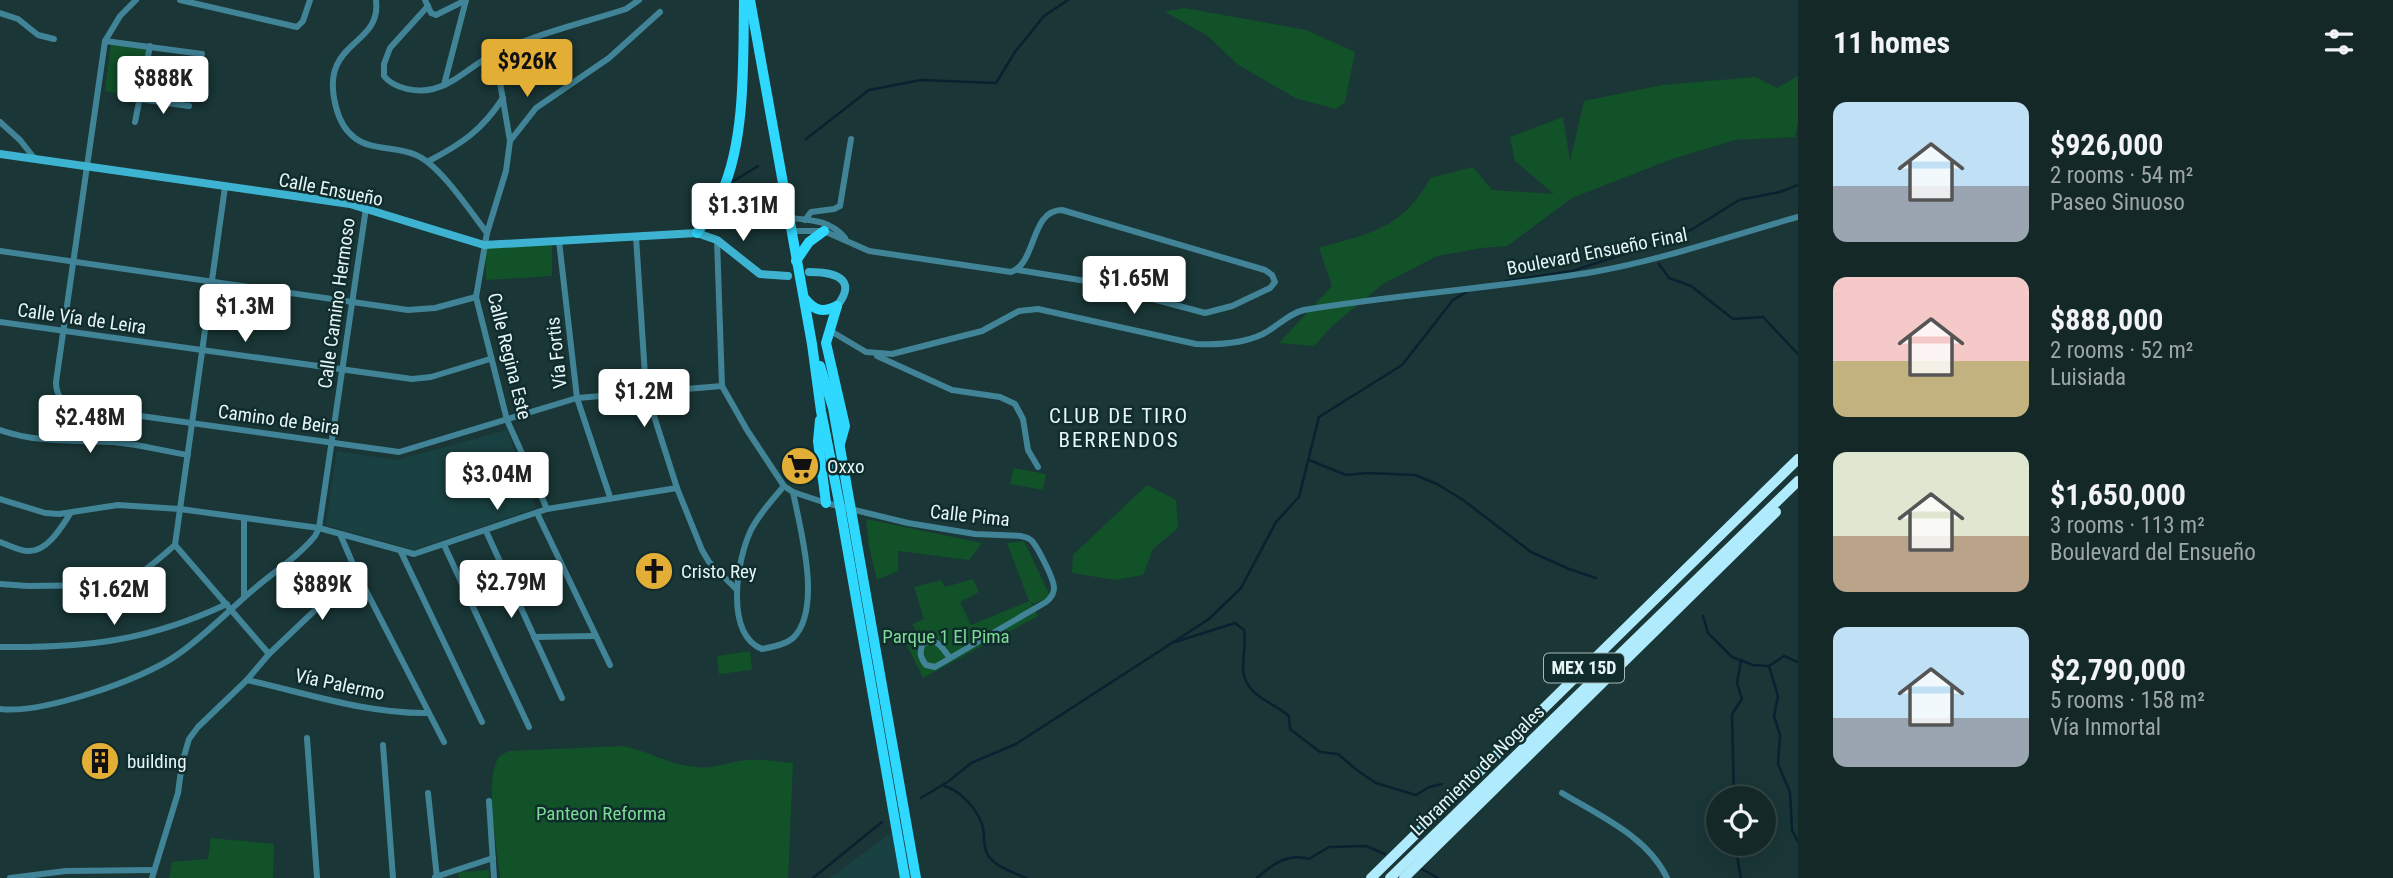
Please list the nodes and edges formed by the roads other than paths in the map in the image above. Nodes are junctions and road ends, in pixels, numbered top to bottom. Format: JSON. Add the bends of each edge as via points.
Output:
{"nodes":[{"id":1,"x":136,"y":0,"type":"edge"},
{"id":2,"x":180,"y":0,"type":"edge"},
{"id":3,"x":310,"y":0,"type":"edge"},
{"id":4,"x":376,"y":0,"type":"edge"},
{"id":5,"x":466,"y":0,"type":"edge"},
{"id":6,"x":639,"y":0,"type":"edge"},
{"id":7,"x":744,"y":0,"type":"edge"},
{"id":8,"x":750,"y":0,"type":"edge"},
{"id":9,"x":426,"y":3,"type":"edge"},
{"id":10,"x":660,"y":12,"type":"dead end"},
{"id":11,"x":0,"y":13,"type":"edge"},
{"id":12,"x":54,"y":39,"type":"dead end"},
{"id":13,"x":105,"y":41,"type":"junction"},
{"id":14,"x":150,"y":46,"type":"junction"},
{"id":15,"x":495,"y":53,"type":"junction"},
{"id":16,"x":202,"y":54,"type":"dead end"},
{"id":17,"x":444,"y":85,"type":"junction"},
{"id":18,"x":503,"y":97,"type":"junction"},
{"id":19,"x":139,"y":99,"type":"junction"},
{"id":20,"x":189,"y":106,"type":"dead end"},
{"id":21,"x":0,"y":122,"type":"edge"},
{"id":22,"x":135,"y":122,"type":"dead end"},
{"id":23,"x":851,"y":139,"type":"dead end"},
{"id":24,"x":510,"y":141,"type":"junction"},
{"id":25,"x":0,"y":154,"type":"edge"},
{"id":26,"x":35,"y":159,"type":"junction"},
{"id":27,"x":429,"y":161,"type":"junction"},
{"id":28,"x":86,"y":166,"type":"junction"},
{"id":29,"x":225,"y":187,"type":"junction"},
{"id":30,"x":366,"y":208,"type":"junction"},
{"id":31,"x":1798,"y":217,"type":"edge"},
{"id":32,"x":789,"y":218,"type":"junction"},
{"id":33,"x":805,"y":220,"type":"junction"},
{"id":34,"x":791,"y":231,"type":"junction"},
{"id":35,"x":830,"y":231,"type":"junction"},
{"id":36,"x":487,"y":233,"type":"junction"},
{"id":37,"x":697,"y":233,"type":"junction"},
{"id":38,"x":636,"y":237,"type":"junction"},
{"id":39,"x":717,"y":240,"type":"junction"},
{"id":40,"x":559,"y":241,"type":"junction"},
{"id":41,"x":484,"y":245,"type":"junction"},
{"id":42,"x":0,"y":251,"type":"edge"},
{"id":43,"x":796,"y":261,"type":"junction"},
{"id":44,"x":73,"y":262,"type":"junction"},
{"id":45,"x":1018,"y":270,"type":"junction"},
{"id":46,"x":809,"y":272,"type":"dead end"},
{"id":47,"x":788,"y":276,"type":"dead end"},
{"id":48,"x":211,"y":280,"type":"junction"},
{"id":49,"x":476,"y":297,"type":"junction"},
{"id":50,"x":804,"y":298,"type":"junction"},
{"id":51,"x":353,"y":300,"type":"junction"},
{"id":52,"x":837,"y":306,"type":"junction"},
{"id":53,"x":0,"y":322,"type":"edge"},
{"id":54,"x":829,"y":330,"type":"junction"},
{"id":55,"x":62,"y":331,"type":"junction"},
{"id":56,"x":812,"y":344,"type":"junction"},
{"id":57,"x":201,"y":352,"type":"junction"},
{"id":58,"x":875,"y":355,"type":"junction"},
{"id":59,"x":491,"y":359,"type":"junction"},
{"id":60,"x":342,"y":370,"type":"junction"},
{"id":61,"x":722,"y":386,"type":"junction"},
{"id":62,"x":646,"y":391,"type":"junction"},
{"id":63,"x":577,"y":398,"type":"junction"},
{"id":64,"x":833,"y":408,"type":"junction"},
{"id":65,"x":821,"y":411,"type":"junction"},
{"id":66,"x":508,"y":420,"type":"junction"},
{"id":67,"x":192,"y":422,"type":"junction"},
{"id":68,"x":0,"y":430,"type":"edge"},
{"id":69,"x":332,"y":443,"type":"junction"},
{"id":70,"x":840,"y":445,"type":"junction"},
{"id":71,"x":188,"y":455,"type":"junction"},
{"id":72,"x":1798,"y":459,"type":"edge"},
{"id":73,"x":1038,"y":467,"type":"dead end"},
{"id":74,"x":1798,"y":468,"type":"edge"},
{"id":75,"x":1798,"y":481,"type":"edge"},
{"id":76,"x":784,"y":486,"type":"junction"},
{"id":77,"x":677,"y":488,"type":"junction"},
{"id":78,"x":1798,"y":491,"type":"edge"},
{"id":79,"x":793,"y":492,"type":"junction"},
{"id":80,"x":610,"y":497,"type":"junction"},
{"id":81,"x":0,"y":499,"type":"edge"},
{"id":82,"x":826,"y":503,"type":"junction"},
{"id":83,"x":840,"y":507,"type":"junction"},
{"id":84,"x":180,"y":509,"type":"junction"},
{"id":85,"x":547,"y":509,"type":"junction"},
{"id":86,"x":852,"y":510,"type":"junction"},
{"id":87,"x":537,"y":513,"type":"junction"},
{"id":88,"x":70,"y":514,"type":"junction"},
{"id":89,"x":244,"y":518,"type":"junction"},
{"id":90,"x":319,"y":528,"type":"junction"},
{"id":91,"x":486,"y":531,"type":"junction"},
{"id":92,"x":340,"y":534,"type":"junction"},
{"id":93,"x":0,"y":542,"type":"edge"},
{"id":94,"x":175,"y":545,"type":"junction"},
{"id":95,"x":444,"y":545,"type":"junction"},
{"id":96,"x":401,"y":552,"type":"junction"},
{"id":97,"x":356,"y":571,"type":"junction"},
{"id":98,"x":0,"y":584,"type":"edge"},
{"id":99,"x":737,"y":590,"type":"junction"},
{"id":100,"x":244,"y":597,"type":"junction"},
{"id":101,"x":229,"y":606,"type":"junction"},
{"id":102,"x":596,"y":636,"type":"junction"},
{"id":103,"x":534,"y":637,"type":"junction"},
{"id":104,"x":0,"y":647,"type":"edge"},
{"id":105,"x":269,"y":654,"type":"junction"},
{"id":106,"x":950,"y":658,"type":"junction"},
{"id":107,"x":610,"y":665,"type":"dead end"},
{"id":108,"x":247,"y":680,"type":"junction"},
{"id":109,"x":562,"y":698,"type":"dead end"},
{"id":110,"x":0,"y":709,"type":"edge"},
{"id":111,"x":428,"y":713,"type":"junction"},
{"id":112,"x":482,"y":722,"type":"dead end"},
{"id":113,"x":529,"y":727,"type":"dead end"},
{"id":114,"x":307,"y":738,"type":"dead end"},
{"id":115,"x":444,"y":742,"type":"dead end"},
{"id":116,"x":383,"y":745,"type":"dead end"},
{"id":117,"x":428,"y":793,"type":"dead end"},
{"id":118,"x":1562,"y":793,"type":"dead end"},
{"id":119,"x":489,"y":801,"type":"dead end"},
{"id":120,"x":493,"y":858,"type":"junction"},
{"id":121,"x":79,"y":874,"type":"edge"},
{"id":122,"x":152,"y":874,"type":"edge"},
{"id":123,"x":10,"y":878,"type":"edge"},
{"id":124,"x":317,"y":878,"type":"edge"},
{"id":125,"x":393,"y":878,"type":"edge"},
{"id":126,"x":436,"y":878,"type":"edge"},
{"id":127,"x":494,"y":878,"type":"edge"},
{"id":128,"x":905,"y":878,"type":"edge"},
{"id":129,"x":916,"y":878,"type":"edge"},
{"id":130,"x":1371,"y":878,"type":"edge"},
{"id":131,"x":1378,"y":878,"type":"edge"},
{"id":132,"x":1390,"y":878,"type":"edge"},
{"id":133,"x":1404,"y":878,"type":"edge"},
{"id":134,"x":1667,"y":878,"type":"edge"}],
"edges":[{"from":1,"to":13,"type":"street"},
{"from":2,"to":3,"type":"street","via":[[297,27]]},
{"from":4,"to":27,"type":"street","via":[[372,24],[334,68],[338,116],[347,131],[365,144],[404,150]]},
{"from":5,"to":9,"type":"street","via":[[438,15]]},
{"from":5,"to":17,"type":"street"},
{"from":6,"to":15,"type":"street","via":[[626,9]]},
{"from":7,"to":37,"type":"main road","via":[[742,93],[735,144],[722,192]]},
{"from":8,"to":32,"type":"main road"},
{"from":9,"to":17,"type":"street","via":[[390,48],[384,76],[412,90]]},
{"from":10,"to":24,"type":"street","via":[[610,58],[536,108]]},
{"from":11,"to":12,"type":"street"},
{"from":13,"to":14,"type":"street"},
{"from":13,"to":28,"type":"street","name":"Camino de Beira"},
{"from":14,"to":16,"type":"street"},
{"from":14,"to":19,"type":"street"},
{"from":15,"to":17,"type":"street"},
{"from":15,"to":18,"type":"street"},
{"from":18,"to":24,"type":"street"},
{"from":18,"to":27,"type":"street","via":[[484,124]]},
{"from":19,"to":20,"type":"street"},
{"from":19,"to":22,"type":"street"},
{"from":21,"to":26,"type":"street"},
{"from":23,"to":33,"type":"street","via":[[840,206],[814,211]]},
{"from":24,"to":36,"type":"street","name":"Calle Regina Este"},
{"from":25,"to":26,"type":"street","name":"Calle Ensueño"},
{"from":26,"to":28,"type":"street","name":"Calle Ensueño"},
{"from":27,"to":36,"type":"street"},
{"from":28,"to":29,"type":"street","name":"Calle Ensueño"},
{"from":28,"to":44,"type":"street","name":"Camino de Beira"},
{"from":29,"to":30,"type":"street","name":"Calle Ensueño"},
{"from":29,"to":48,"type":"street"},
{"from":30,"to":41,"type":"street","name":"Calle Ensueño"},
{"from":30,"to":51,"type":"street","name":"Calle Camino Hermoso"},
{"from":31,"to":58,"type":"street","name":"Boulevard Ensueño Final","via":[[1698,248],[1595,271],[1298,311],[1262,335],[1220,345],[1028,309],[982,331]]},
{"from":32,"to":33,"type":"street"},
{"from":32,"to":34,"type":"main road"},
{"from":33,"to":35,"type":"street","via":[[824,222]]},
{"from":34,"to":35,"type":"street"},
{"from":34,"to":43,"type":"main road"},
{"from":35,"to":43,"type":"main road","via":[[809,242]]},
{"from":35,"to":45,"type":"street","via":[[869,251],[1003,272]]},
{"from":36,"to":41,"type":"street","name":"Calle Regina Este"},
{"from":37,"to":38,"type":"street","name":"Calle Ensueño"},
{"from":37,"to":39,"type":"street"},
{"from":38,"to":40,"type":"street","name":"Calle Ensueño"},
{"from":38,"to":62,"type":"street"},
{"from":39,"to":47,"type":"street","via":[[760,274]]},
{"from":39,"to":61,"type":"street"},
{"from":40,"to":41,"type":"street","name":"Calle Ensueño"},
{"from":40,"to":63,"type":"street","name":"Vía Fortis"},
{"from":41,"to":49,"type":"street","name":"Calle Regina Este"},
{"from":42,"to":44,"type":"street"},
{"from":43,"to":50,"type":"main road"},
{"from":44,"to":48,"type":"street"},
{"from":44,"to":55,"type":"street","name":"Camino de Beira"},
{"from":45,"to":45,"type":"street","via":[[1086,281],[1205,313],[1232,306],[1275,282],[1265,270],[1062,210],[1046,216]]},
{"from":46,"to":52,"type":"street","via":[[826,272],[842,279],[846,289]]},
{"from":48,"to":51,"type":"street"},
{"from":48,"to":57,"type":"street"},
{"from":49,"to":51,"type":"street","via":[[422,310]]},
{"from":49,"to":59,"type":"street","name":"Calle Regina Este"},
{"from":50,"to":52,"type":"main road","via":[[817,310]]},
{"from":50,"to":56,"type":"main road"},
{"from":51,"to":60,"type":"street","name":"Calle Camino Hermoso"},
{"from":52,"to":54,"type":"main road"},
{"from":53,"to":55,"type":"street","name":"Calle Vía de Leira"},
{"from":54,"to":58,"type":"street"},
{"from":54,"to":70,"type":"main road","via":[[827,349],[845,426]]},
{"from":55,"to":57,"type":"street","name":"Calle Vía de Leira"},
{"from":55,"to":67,"type":"street","name":"Camino de Beira","via":[[56,393],[66,403]]},
{"from":56,"to":64,"type":"main road"},
{"from":56,"to":65,"type":"main road"},
{"from":57,"to":60,"type":"street","name":"Calle Vía de Leira"},
{"from":57,"to":67,"type":"street"},
{"from":58,"to":73,"type":"street","via":[[952,390],[1016,404],[1028,450]]},
{"from":59,"to":60,"type":"street","name":"Calle Vía de Leira","via":[[412,379]]},
{"from":59,"to":66,"type":"street","name":"Calle Regina Este"},
{"from":60,"to":69,"type":"street","name":"Calle Camino Hermoso"},
{"from":61,"to":62,"type":"street","name":"Camino de Beira"},
{"from":61,"to":76,"type":"street"},
{"from":62,"to":63,"type":"street","name":"Camino de Beira"},
{"from":62,"to":77,"type":"street"},
{"from":63,"to":66,"type":"street","name":"Camino de Beira"},
{"from":63,"to":80,"type":"street","name":"Vía Fortis"},
{"from":64,"to":65,"type":"main road"},
{"from":64,"to":70,"type":"main road"},
{"from":65,"to":82,"type":"main road","via":[[818,441]]},
{"from":65,"to":83,"type":"main road"},
{"from":66,"to":69,"type":"street","name":"Camino de Beira","via":[[408,451]]},
{"from":66,"to":85,"type":"street","name":"Calle Regina Este"},
{"from":67,"to":69,"type":"street","name":"Camino de Beira"},
{"from":67,"to":71,"type":"street"},
{"from":68,"to":71,"type":"street","via":[[40,440],[114,443]]},
{"from":69,"to":90,"type":"street","name":"Calle Camino Hermoso"},
{"from":70,"to":86,"type":"main road"},
{"from":71,"to":84,"type":"street"},
{"from":72,"to":130,"type":"highway","number":"MEX 15D"},
{"from":74,"to":131,"type":"highway","number":"MEX 15D"},
{"from":75,"to":132,"type":"highway","name":"Libramiento de Nogales","number":"MEX 15D"},
{"from":76,"to":79,"type":"street"},
{"from":76,"to":99,"type":"street","via":[[752,528]]},
{"from":77,"to":80,"type":"street"},
{"from":77,"to":99,"type":"street","via":[[705,557]]},
{"from":78,"to":133,"type":"highway","name":"Libramiento de Nogales","number":"MEX 15D"},
{"from":79,"to":82,"type":"street"},
{"from":79,"to":99,"type":"street","via":[[808,584],[804,615],[793,638],[756,647],[743,628]]},
{"from":80,"to":85,"type":"street"},
{"from":81,"to":88,"type":"street","via":[[45,513]]},
{"from":82,"to":83,"type":"street"},
{"from":83,"to":86,"type":"street"},
{"from":83,"to":128,"type":"main road"},
{"from":84,"to":88,"type":"street","via":[[118,505]]},
{"from":84,"to":89,"type":"street"},
{"from":84,"to":94,"type":"street"},
{"from":85,"to":87,"type":"street"},
{"from":86,"to":106,"type":"street","name":"Calle Pima","via":[[942,530],[1021,536],[1033,543],[1052,579],[1051,597]]},
{"from":86,"to":129,"type":"main road"},
{"from":87,"to":91,"type":"street"},
{"from":87,"to":102,"type":"street"},
{"from":88,"to":93,"type":"street","via":[[35,551]]},
{"from":89,"to":90,"type":"street"},
{"from":89,"to":100,"type":"street"},
{"from":90,"to":92,"type":"street"},
{"from":90,"to":100,"type":"street","via":[[311,541]]},
{"from":91,"to":95,"type":"street"},
{"from":91,"to":103,"type":"street"},
{"from":92,"to":96,"type":"street"},
{"from":92,"to":97,"type":"street"},
{"from":94,"to":98,"type":"street","via":[[136,577],[114,585]]},
{"from":94,"to":101,"type":"street"},
{"from":95,"to":96,"type":"street","via":[[419,554]]},
{"from":95,"to":113,"type":"street"},
{"from":96,"to":112,"type":"street"},
{"from":97,"to":105,"type":"street"},
{"from":97,"to":111,"type":"street"},
{"from":100,"to":101,"type":"street"},
{"from":101,"to":104,"type":"street","via":[[106,643]]},
{"from":101,"to":105,"type":"street"},
{"from":101,"to":110,"type":"street","via":[[177,655],[152,669],[55,703]]},
{"from":102,"to":103,"type":"street"},
{"from":102,"to":107,"type":"street"},
{"from":103,"to":109,"type":"street"},
{"from":105,"to":108,"type":"street"},
{"from":106,"to":106,"type":"street","name":"Calle Pima","via":[[930,667],[922,660],[920,649],[937,641]]},
{"from":108,"to":111,"type":"street","name":"Vía Palermo","via":[[375,709]]},
{"from":108,"to":122,"type":"street","via":[[189,739],[178,793]]},
{"from":111,"to":115,"type":"street"},
{"from":114,"to":124,"type":"street"},
{"from":116,"to":125,"type":"street"},
{"from":117,"to":126,"type":"street"},
{"from":118,"to":134,"type":"street","via":[[1647,849]]},
{"from":119,"to":120,"type":"street"},
{"from":120,"to":126,"type":"street"},
{"from":120,"to":127,"type":"street"},
{"from":121,"to":122,"type":"street"},
{"from":121,"to":123,"type":"street"}]}
